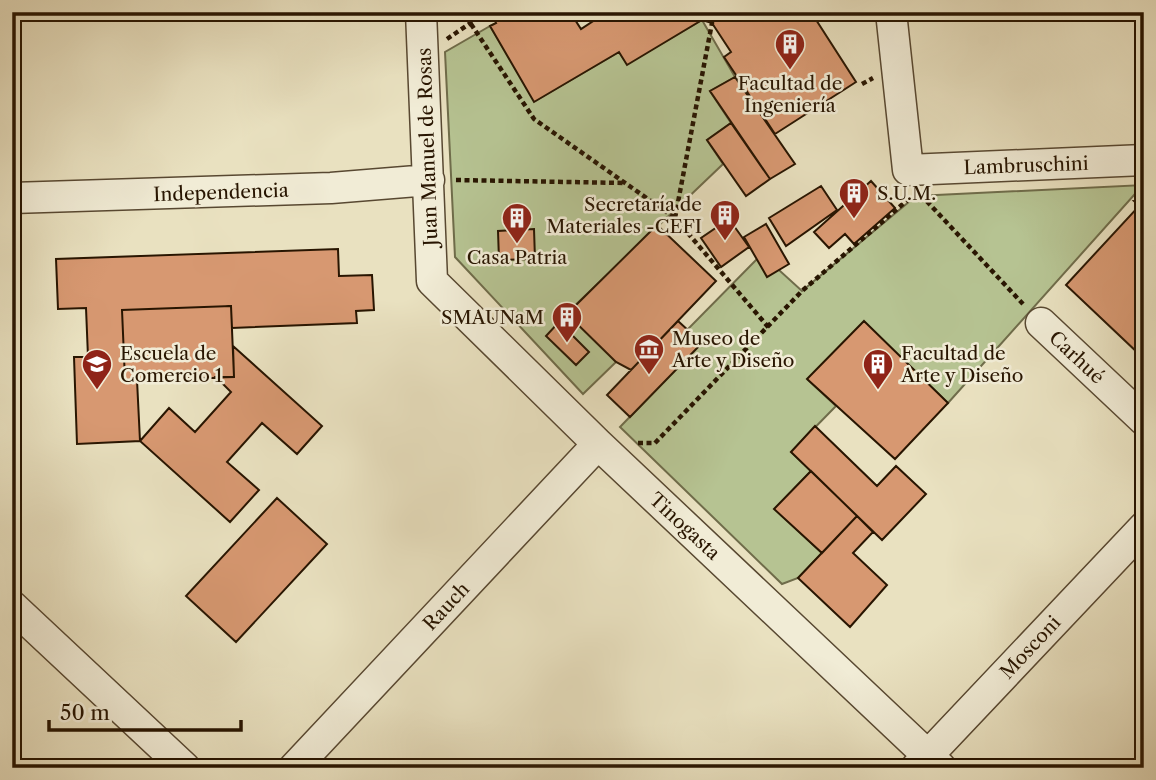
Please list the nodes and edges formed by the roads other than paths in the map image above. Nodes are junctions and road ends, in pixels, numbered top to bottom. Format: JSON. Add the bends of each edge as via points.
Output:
{"nodes":[{"id":1,"x":421,"y":12,"type":"edge"},
{"id":2,"x":891,"y":12,"type":"edge"},
{"id":3,"x":1144,"y":160,"type":"edge"},
{"id":4,"x":429,"y":180,"type":"junction"},
{"id":5,"x":12,"y":198,"type":"edge"},
{"id":6,"x":432,"y":281,"type":"joint"},
{"id":7,"x":1041,"y":323,"type":"road end"},
{"id":8,"x":1144,"y":420,"type":"edge"},
{"id":9,"x":598,"y":444,"type":"junction"},
{"id":10,"x":1144,"y":527,"type":"edge"},
{"id":11,"x":12,"y":606,"type":"edge"},
{"id":12,"x":928,"y":764,"type":"edge"},
{"id":13,"x":185,"y":768,"type":"edge"},
{"id":14,"x":294,"y":768,"type":"edge"}],
"edges":[{"from":1,"to":4,"type":"street","name":"Juan Manuel de Rosas"},
{"from":2,"to":3,"type":"street","name":"Lambruschini","via":[[908,170]]},
{"from":4,"to":5,"type":"street","name":"Independencia","via":[[331,188]]},
{"from":4,"to":6,"type":"street","name":"Juan Manuel de Rosas"},
{"from":6,"to":9,"type":"street","name":"Tinogasta"},
{"from":7,"to":8,"type":"street","name":"Carhué"},
{"from":9,"to":12,"type":"street","name":"Tinogasta"},
{"from":9,"to":14,"type":"street","name":"Rauch"},
{"from":10,"to":12,"type":"street","name":"Mosconi"},
{"from":11,"to":13,"type":"street"}]}
